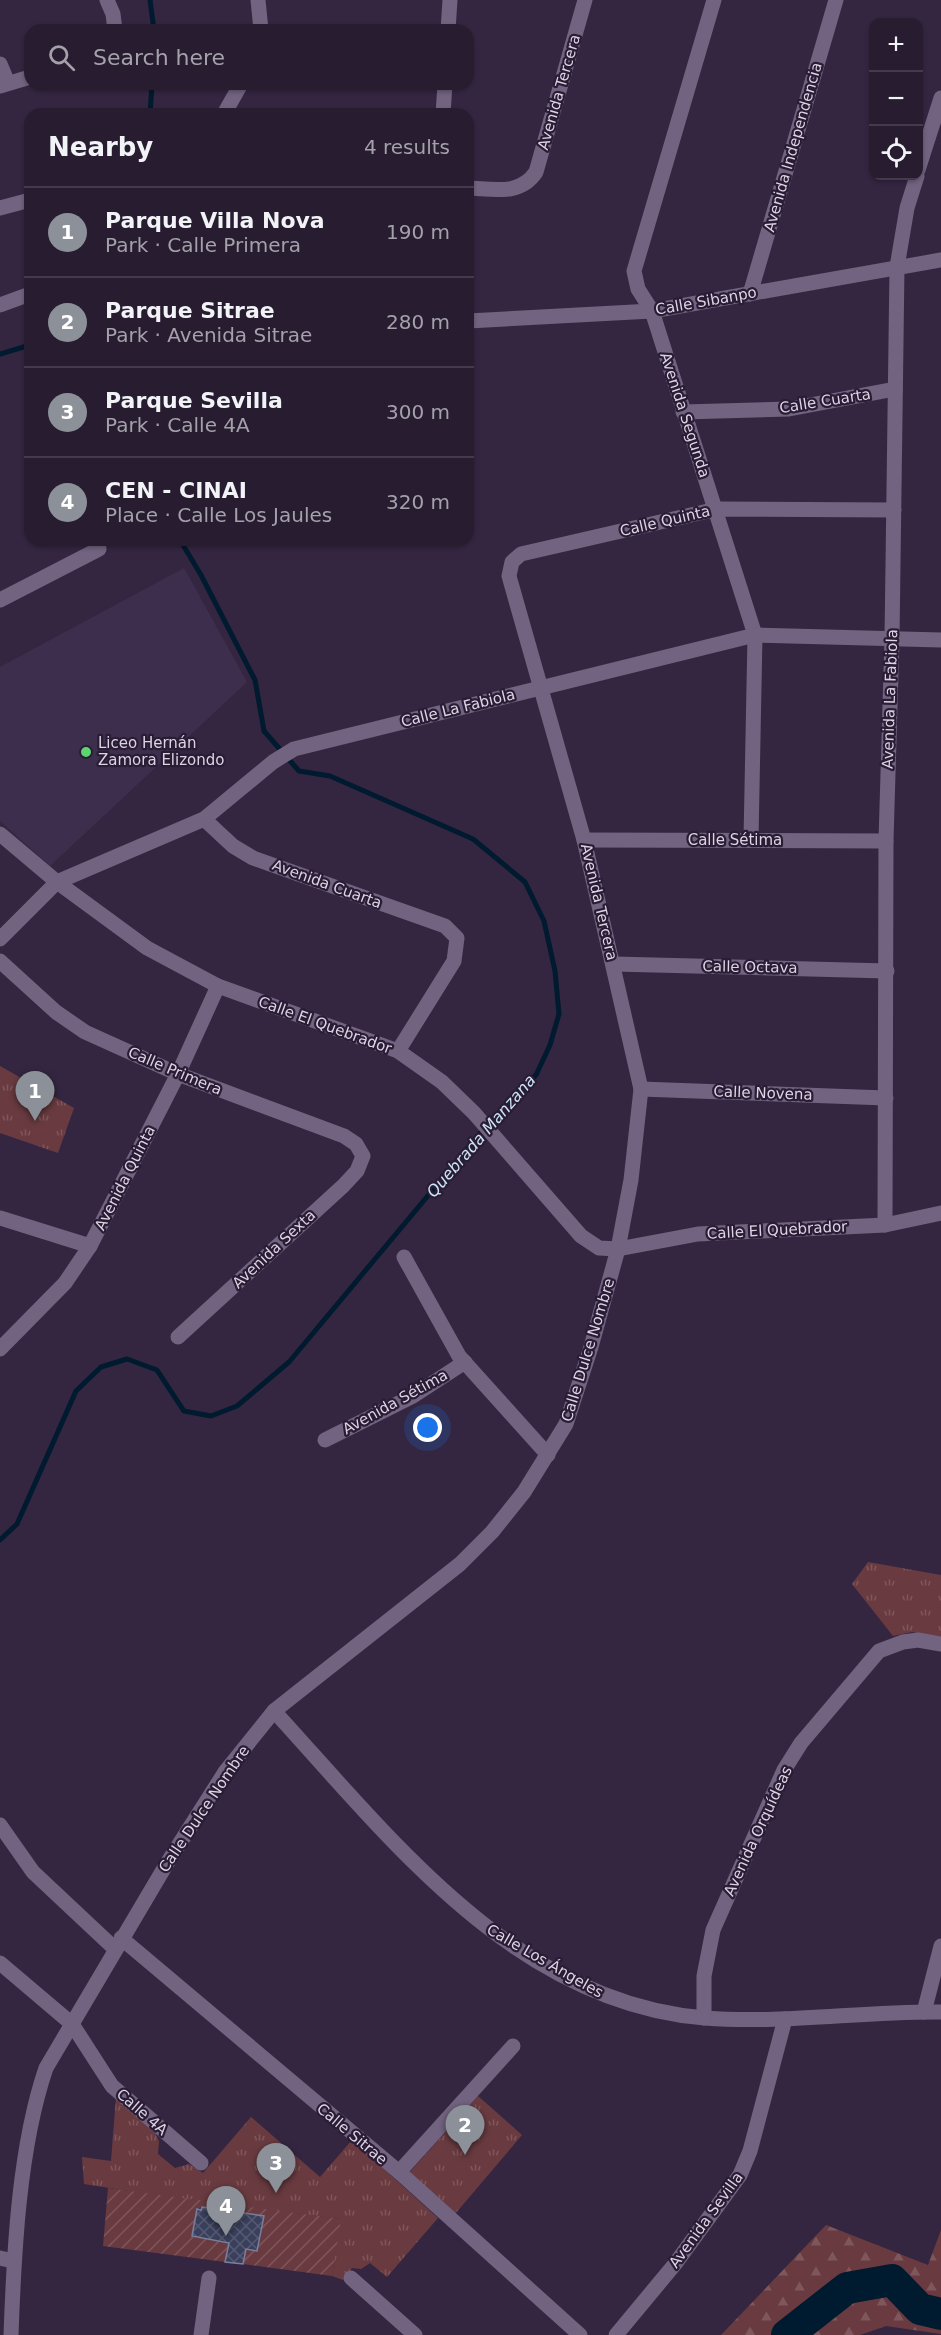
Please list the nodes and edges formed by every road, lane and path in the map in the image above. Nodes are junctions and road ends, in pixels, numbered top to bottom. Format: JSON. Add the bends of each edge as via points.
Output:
{"nodes":[{"id":1,"x":107,"y":0,"type":"edge"},
{"id":2,"x":258,"y":0,"type":"edge"},
{"id":3,"x":450,"y":0,"type":"edge"},
{"id":4,"x":585,"y":0,"type":"edge"},
{"id":5,"x":714,"y":0,"type":"edge"},
{"id":6,"x":836,"y":0,"type":"edge"},
{"id":7,"x":114,"y":24,"type":"edge"},
{"id":8,"x":260,"y":24,"type":"edge"},
{"id":9,"x":448,"y":24,"type":"edge"},
{"id":10,"x":0,"y":64,"type":"edge"},
{"id":11,"x":24,"y":79,"type":"edge"},
{"id":12,"x":4,"y":84,"type":"edge"},
{"id":13,"x":238,"y":90,"type":"edge"},
{"id":14,"x":445,"y":90,"type":"edge"},
{"id":15,"x":941,"y":98,"type":"edge"},
{"id":16,"x":227,"y":108,"type":"edge"},
{"id":17,"x":443,"y":108,"type":"edge"},
{"id":18,"x":935,"y":138,"type":"edge"},
{"id":19,"x":923,"y":161,"type":"edge"},
{"id":20,"x":916,"y":180,"type":"edge"},
{"id":21,"x":474,"y":188,"type":"edge"},
{"id":22,"x":24,"y":202,"type":"edge"},
{"id":23,"x":0,"y":208,"type":"edge"},
{"id":24,"x":941,"y":260,"type":"edge"},
{"id":25,"x":897,"y":267,"type":"junction"},
{"id":26,"x":750,"y":294,"type":"junction"},
{"id":27,"x":24,"y":296,"type":"edge"},
{"id":28,"x":0,"y":305,"type":"edge"},
{"id":29,"x":652,"y":311,"type":"junction"},
{"id":30,"x":474,"y":321,"type":"edge"},
{"id":31,"x":895,"y":389,"type":"junction"},
{"id":32,"x":683,"y":412,"type":"junction"},
{"id":33,"x":717,"y":509,"type":"junction"},
{"id":34,"x":894,"y":510,"type":"junction"},
{"id":35,"x":97,"y":546,"type":"edge"},
{"id":36,"x":512,"y":562,"type":"joint"},
{"id":37,"x":0,"y":600,"type":"edge"},
{"id":38,"x":755,"y":635,"type":"junction"},
{"id":39,"x":892,"y":639,"type":"junction"},
{"id":40,"x":941,"y":640,"type":"edge"},
{"id":41,"x":542,"y":688,"type":"junction"},
{"id":42,"x":204,"y":819,"type":"junction"},
{"id":43,"x":0,"y":834,"type":"edge"},
{"id":44,"x":584,"y":840,"type":"junction"},
{"id":45,"x":751,"y":840,"type":"junction"},
{"id":46,"x":886,"y":841,"type":"junction"},
{"id":47,"x":57,"y":882,"type":"junction"},
{"id":48,"x":0,"y":939,"type":"edge"},
{"id":49,"x":0,"y":962,"type":"edge"},
{"id":50,"x":614,"y":964,"type":"junction"},
{"id":51,"x":886,"y":971,"type":"junction"},
{"id":52,"x":218,"y":986,"type":"junction"},
{"id":53,"x":398,"y":1050,"type":"junction"},
{"id":54,"x":178,"y":1074,"type":"junction"},
{"id":55,"x":641,"y":1089,"type":"junction"},
{"id":56,"x":886,"y":1098,"type":"junction"},
{"id":57,"x":363,"y":1156,"type":"joint"},
{"id":58,"x":941,"y":1213,"type":"edge"},
{"id":59,"x":0,"y":1218,"type":"edge"},
{"id":60,"x":885,"y":1225,"type":"junction"},
{"id":61,"x":90,"y":1245,"type":"junction"},
{"id":62,"x":618,"y":1249,"type":"junction"},
{"id":63,"x":404,"y":1257,"type":"dead end"},
{"id":64,"x":178,"y":1337,"type":"dead end"},
{"id":65,"x":0,"y":1349,"type":"edge"},
{"id":66,"x":465,"y":1362,"type":"junction"},
{"id":67,"x":325,"y":1440,"type":"dead end"},
{"id":68,"x":548,"y":1455,"type":"junction"},
{"id":69,"x":941,"y":1644,"type":"edge"},
{"id":70,"x":274,"y":1711,"type":"junction"},
{"id":71,"x":0,"y":1825,"type":"edge"},
{"id":72,"x":118,"y":1943,"type":"junction"},
{"id":73,"x":941,"y":1946,"type":"edge"},
{"id":74,"x":0,"y":1963,"type":"edge"},
{"id":75,"x":924,"y":2012,"type":"junction"},
{"id":76,"x":941,"y":2012,"type":"edge"},
{"id":77,"x":704,"y":2018,"type":"junction"},
{"id":78,"x":785,"y":2019,"type":"junction"},
{"id":79,"x":72,"y":2024,"type":"junction"},
{"id":80,"x":513,"y":2046,"type":"dead end"},
{"id":81,"x":201,"y":2163,"type":"dead end"},
{"id":82,"x":399,"y":2172,"type":"junction"},
{"id":83,"x":7,"y":2260,"type":"edge"},
{"id":84,"x":208,"y":2278,"type":"dead end"},
{"id":85,"x":351,"y":2278,"type":"dead end"},
{"id":86,"x":10,"y":2335,"type":"edge"},
{"id":87,"x":201,"y":2335,"type":"edge"},
{"id":88,"x":415,"y":2335,"type":"edge"},
{"id":89,"x":579,"y":2335,"type":"edge"},
{"id":90,"x":616,"y":2335,"type":"edge"}],
"edges":[{"from":1,"to":7,"type":"street"},
{"from":2,"to":8,"type":"street"},
{"from":3,"to":9,"type":"street"},
{"from":4,"to":21,"type":"street","name":"Avenida Tercera","via":[[536,172],[529,183],[509,190]]},
{"from":5,"to":29,"type":"street","name":"Avenida Segunda","via":[[636,259],[638,289]]},
{"from":6,"to":26,"type":"street","name":"Avenida Independencia"},
{"from":10,"to":12,"type":"street"},
{"from":11,"to":12,"type":"street"},
{"from":13,"to":16,"type":"street"},
{"from":14,"to":17,"type":"street"},
{"from":15,"to":18,"type":"street"},
{"from":18,"to":19,"type":"street"},
{"from":20,"to":25,"type":"street","name":"Avenida La Fabiola"},
{"from":22,"to":23,"type":"street"},
{"from":24,"to":25,"type":"street","name":"Calle Sibanpo"},
{"from":25,"to":26,"type":"street","name":"Calle Sibanpo"},
{"from":25,"to":31,"type":"street","name":"Avenida La Fabiola"},
{"from":26,"to":29,"type":"street","name":"Calle Sibanpo"},
{"from":27,"to":28,"type":"street"},
{"from":29,"to":30,"type":"street","name":"Calle Sibanpo"},
{"from":29,"to":32,"type":"street","name":"Avenida Segunda"},
{"from":31,"to":32,"type":"street","name":"Calle Cuarta","via":[[789,409]]},
{"from":31,"to":34,"type":"street","name":"Avenida La Fabiola"},
{"from":32,"to":33,"type":"street","name":"Avenida Segunda"},
{"from":33,"to":34,"type":"street","name":"Calle Quinta"},
{"from":33,"to":36,"type":"street","name":"Calle Quinta","via":[[521,554]]},
{"from":33,"to":38,"type":"street","name":"Avenida Segunda"},
{"from":34,"to":39,"type":"street","name":"Avenida La Fabiola"},
{"from":35,"to":37,"type":"street","via":[[99,549]]},
{"from":36,"to":41,"type":"street","name":"Avenida Tercera","via":[[509,576]]},
{"from":38,"to":39,"type":"street","name":"Calle La Fabiola"},
{"from":38,"to":41,"type":"street","name":"Calle La Fabiola"},
{"from":38,"to":45,"type":"street","name":"Avenida Segunda"},
{"from":39,"to":40,"type":"street","name":"Calle La Fabiola"},
{"from":39,"to":46,"type":"street","name":"Avenida La Fabiola"},
{"from":41,"to":42,"type":"street","name":"Calle La Fabiola","via":[[294,749]]},
{"from":41,"to":44,"type":"street","name":"Avenida Tercera"},
{"from":42,"to":47,"type":"street","name":"Calle La Fabiola"},
{"from":42,"to":53,"type":"street","name":"Avenida Cuarta","via":[[233,846],[253,858],[445,926],[457,938],[454,961]]},
{"from":43,"to":47,"type":"street","name":"Calle El Quebrador"},
{"from":44,"to":45,"type":"street","name":"Calle Sétima"},
{"from":44,"to":50,"type":"street","name":"Avenida Tercera"},
{"from":45,"to":46,"type":"street","name":"Calle Sétima"},
{"from":46,"to":51,"type":"street","name":"Avenida La Fabiola"},
{"from":47,"to":48,"type":"street"},
{"from":47,"to":52,"type":"street","name":"Calle El Quebrador","via":[[147,948]]},
{"from":49,"to":54,"type":"street","name":"Calle Primera","via":[[85,1032]]},
{"from":50,"to":51,"type":"street","name":"Calle Octava"},
{"from":50,"to":55,"type":"street","name":"Avenida Tercera"},
{"from":51,"to":56,"type":"street","name":"Avenida La Fabiola"},
{"from":52,"to":53,"type":"street","name":"Calle El Quebrador"},
{"from":52,"to":54,"type":"street","name":"Avenida Quinta"},
{"from":53,"to":62,"type":"street","name":"Calle El Quebrador","via":[[442,1082],[474,1113],[581,1236],[599,1248]]},
{"from":54,"to":57,"type":"street","name":"Calle Primera","via":[[344,1136],[356,1144]]},
{"from":54,"to":61,"type":"street","name":"Avenida Quinta"},
{"from":55,"to":56,"type":"street","name":"Calle Novena"},
{"from":55,"to":62,"type":"street","name":"Avenida Tercera","via":[[631,1180]]},
{"from":56,"to":60,"type":"street","name":"Avenida La Fabiola"},
{"from":57,"to":64,"type":"street","name":"Avenida Sexta","via":[[357,1171],[343,1186]]},
{"from":58,"to":60,"type":"street","name":"Calle El Quebrador"},
{"from":59,"to":61,"type":"street"},
{"from":60,"to":62,"type":"street","name":"Calle El Quebrador","via":[[698,1234]]},
{"from":61,"to":65,"type":"street","name":"Avenida Quinta","via":[[65,1283]]},
{"from":62,"to":68,"type":"street","name":"Calle Dulce Nombre","via":[[566,1424]]},
{"from":63,"to":66,"type":"street"},
{"from":66,"to":67,"type":"street","name":"Avenida Sétima","via":[[413,1396]]},
{"from":66,"to":68,"type":"street"},
{"from":68,"to":70,"type":"street","name":"Calle Dulce Nombre","via":[[499,1524],[460,1564]]},
{"from":69,"to":77,"type":"street","name":"Avenida Orquídeas","via":[[918,1640],[879,1651],[801,1743],[784,1770],[713,1930],[704,1976]]},
{"from":70,"to":72,"type":"street","name":"Calle Dulce Nombre","via":[[225,1772]]},
{"from":70,"to":77,"type":"street","name":"Calle Los Ángeles","via":[[418,1869],[484,1927],[592,1991],[627,2004]]},
{"from":71,"to":72,"type":"street","name":"Calle Sitrae","via":[[33,1872],[84,1919]]},
{"from":72,"to":79,"type":"street","name":"Calle Dulce Nombre"},
{"from":72,"to":82,"type":"street","name":"Calle Sitrae"},
{"from":73,"to":75,"type":"street"},
{"from":74,"to":79,"type":"street","name":"Calle 4A"},
{"from":75,"to":76,"type":"street","name":"Calle Los Ángeles"},
{"from":75,"to":78,"type":"street","name":"Calle Los Ángeles"},
{"from":77,"to":78,"type":"street","name":"Calle Los Ángeles"},
{"from":78,"to":90,"type":"street","name":"Avenida Sevilla","via":[[740,2175],[675,2264]]},
{"from":79,"to":81,"type":"street","name":"Calle 4A","via":[[112,2086]]},
{"from":79,"to":83,"type":"street","name":"Calle Dulce Nombre","via":[[46,2068],[34,2103]]},
{"from":80,"to":82,"type":"street"},
{"from":82,"to":89,"type":"street","name":"Calle Sitrae"},
{"from":83,"to":86,"type":"street","name":"Calle Dulce Nombre"},
{"from":84,"to":87,"type":"street"},
{"from":85,"to":88,"type":"street"}]}
